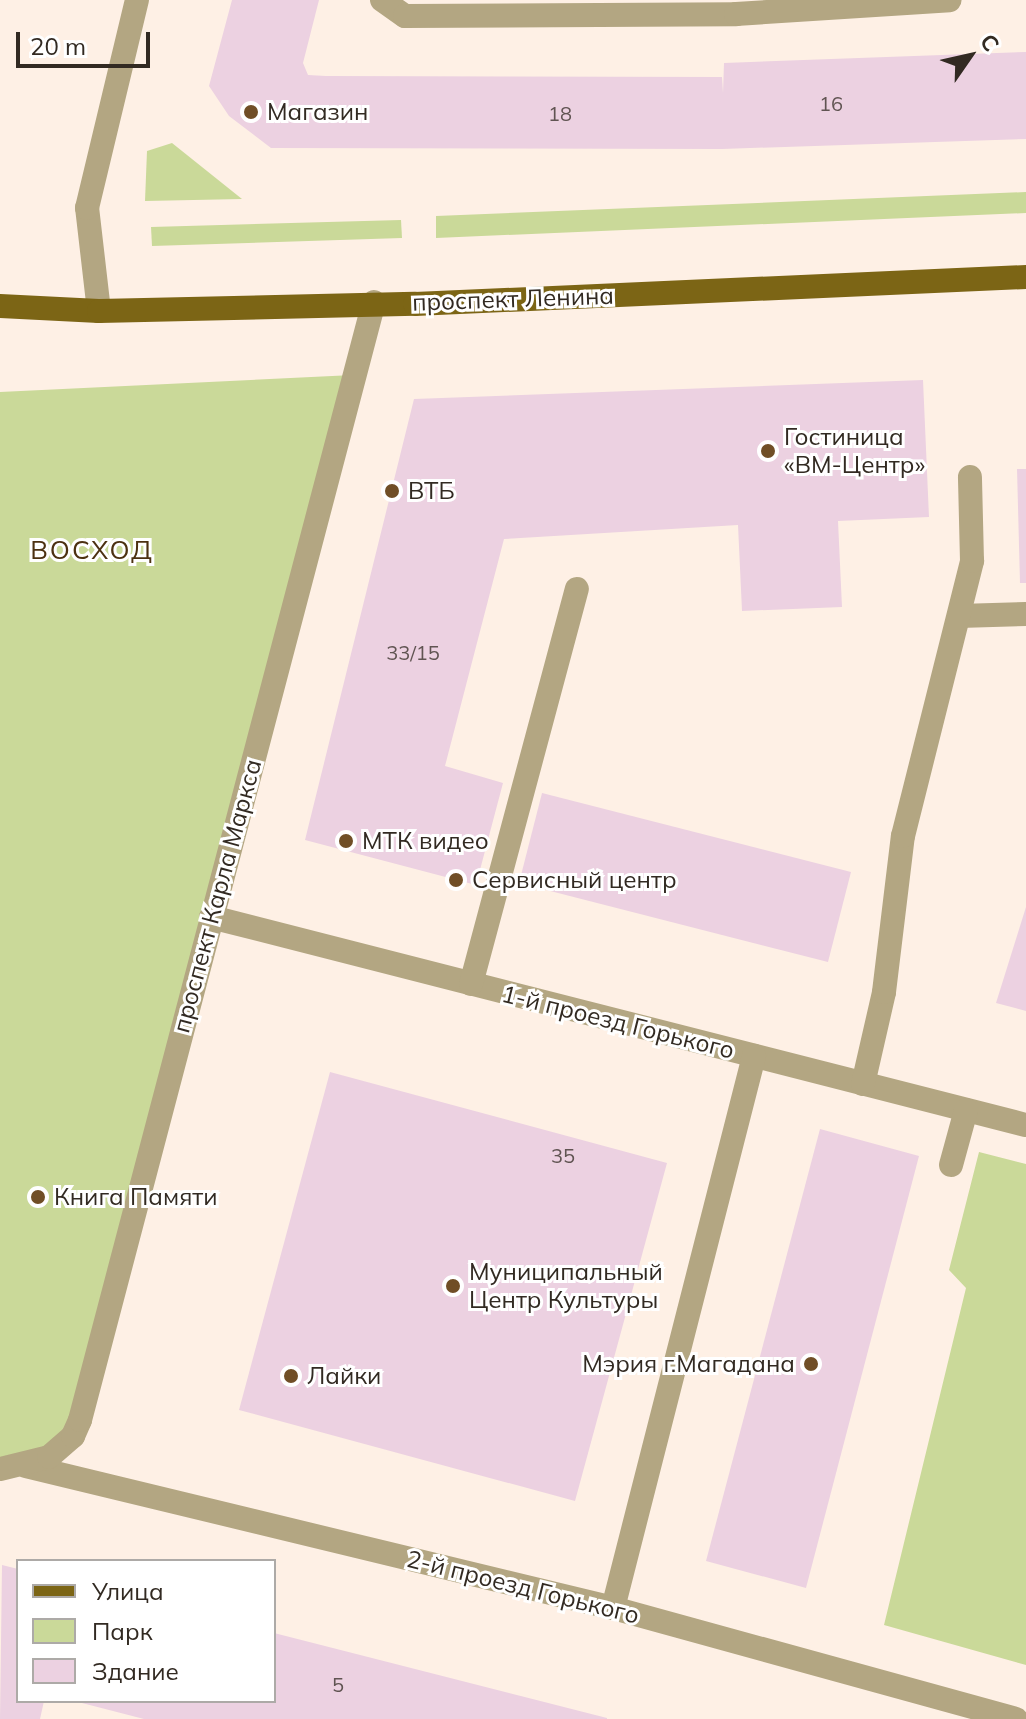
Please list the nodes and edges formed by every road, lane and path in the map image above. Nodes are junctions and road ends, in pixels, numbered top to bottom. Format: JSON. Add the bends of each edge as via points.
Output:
{"nodes":[{"id":1,"x":137,"y":0,"type":"edge"},
{"id":2,"x":382,"y":0,"type":"edge"},
{"id":3,"x":950,"y":0,"type":"edge"},
{"id":4,"x":1026,"y":277,"type":"edge"},
{"id":5,"x":374,"y":302,"type":"junction"},
{"id":6,"x":0,"y":307,"type":"edge"},
{"id":7,"x":99,"y":311,"type":"junction"},
{"id":8,"x":970,"y":477,"type":"dead end"},
{"id":9,"x":577,"y":589,"type":"dead end"},
{"id":10,"x":1026,"y":614,"type":"edge"},
{"id":11,"x":959,"y":616,"type":"junction"},
{"id":12,"x":211,"y":917,"type":"junction"},
{"id":13,"x":471,"y":984,"type":"junction"},
{"id":14,"x":754,"y":1056,"type":"junction"},
{"id":15,"x":863,"y":1084,"type":"junction"},
{"id":16,"x":966,"y":1110,"type":"junction"},
{"id":17,"x":1026,"y":1125,"type":"edge"},
{"id":18,"x":951,"y":1165,"type":"dead end"},
{"id":19,"x":0,"y":1460,"type":"edge"},
{"id":20,"x":28,"y":1466,"type":"junction"},
{"id":21,"x":0,"y":1469,"type":"edge"},
{"id":22,"x":613,"y":1608,"type":"junction"},
{"id":23,"x":1016,"y":1719,"type":"edge"}],
"edges":[{"from":1,"to":7,"type":"street","via":[[87,208]]},
{"from":2,"to":3,"type":"street","via":[[405,16],[736,14]]},
{"from":4,"to":5,"type":"main road","name":"проспект Ленина"},
{"from":5,"to":7,"type":"main road","name":"проспект Ленина"},
{"from":5,"to":12,"type":"street","name":"проспект Карла Маркса"},
{"from":6,"to":7,"type":"main road","name":"проспект Ленина"},
{"from":8,"to":11,"type":"street","via":[[972,561]]},
{"from":9,"to":13,"type":"street"},
{"from":10,"to":11,"type":"street"},
{"from":11,"to":15,"type":"street","via":[[903,836],[884,992]]},
{"from":12,"to":13,"type":"street","name":"1-й проезд Горького"},
{"from":12,"to":20,"type":"street","name":"проспект Карла Маркса","via":[[80,1420],[64,1446]]},
{"from":13,"to":14,"type":"street","name":"1-й проезд Горького"},
{"from":14,"to":15,"type":"street","name":"1-й проезд Горького"},
{"from":14,"to":22,"type":"street"},
{"from":15,"to":16,"type":"street","name":"1-й проезд Горького"},
{"from":16,"to":17,"type":"street","name":"1-й проезд Горького"},
{"from":16,"to":18,"type":"street"},
{"from":19,"to":20,"type":"street"},
{"from":20,"to":21,"type":"street","name":"проспект Карла Маркса"},
{"from":20,"to":22,"type":"street","name":"2-й проезд Горького"},
{"from":22,"to":23,"type":"street","name":"2-й проезд Горького"}]}
